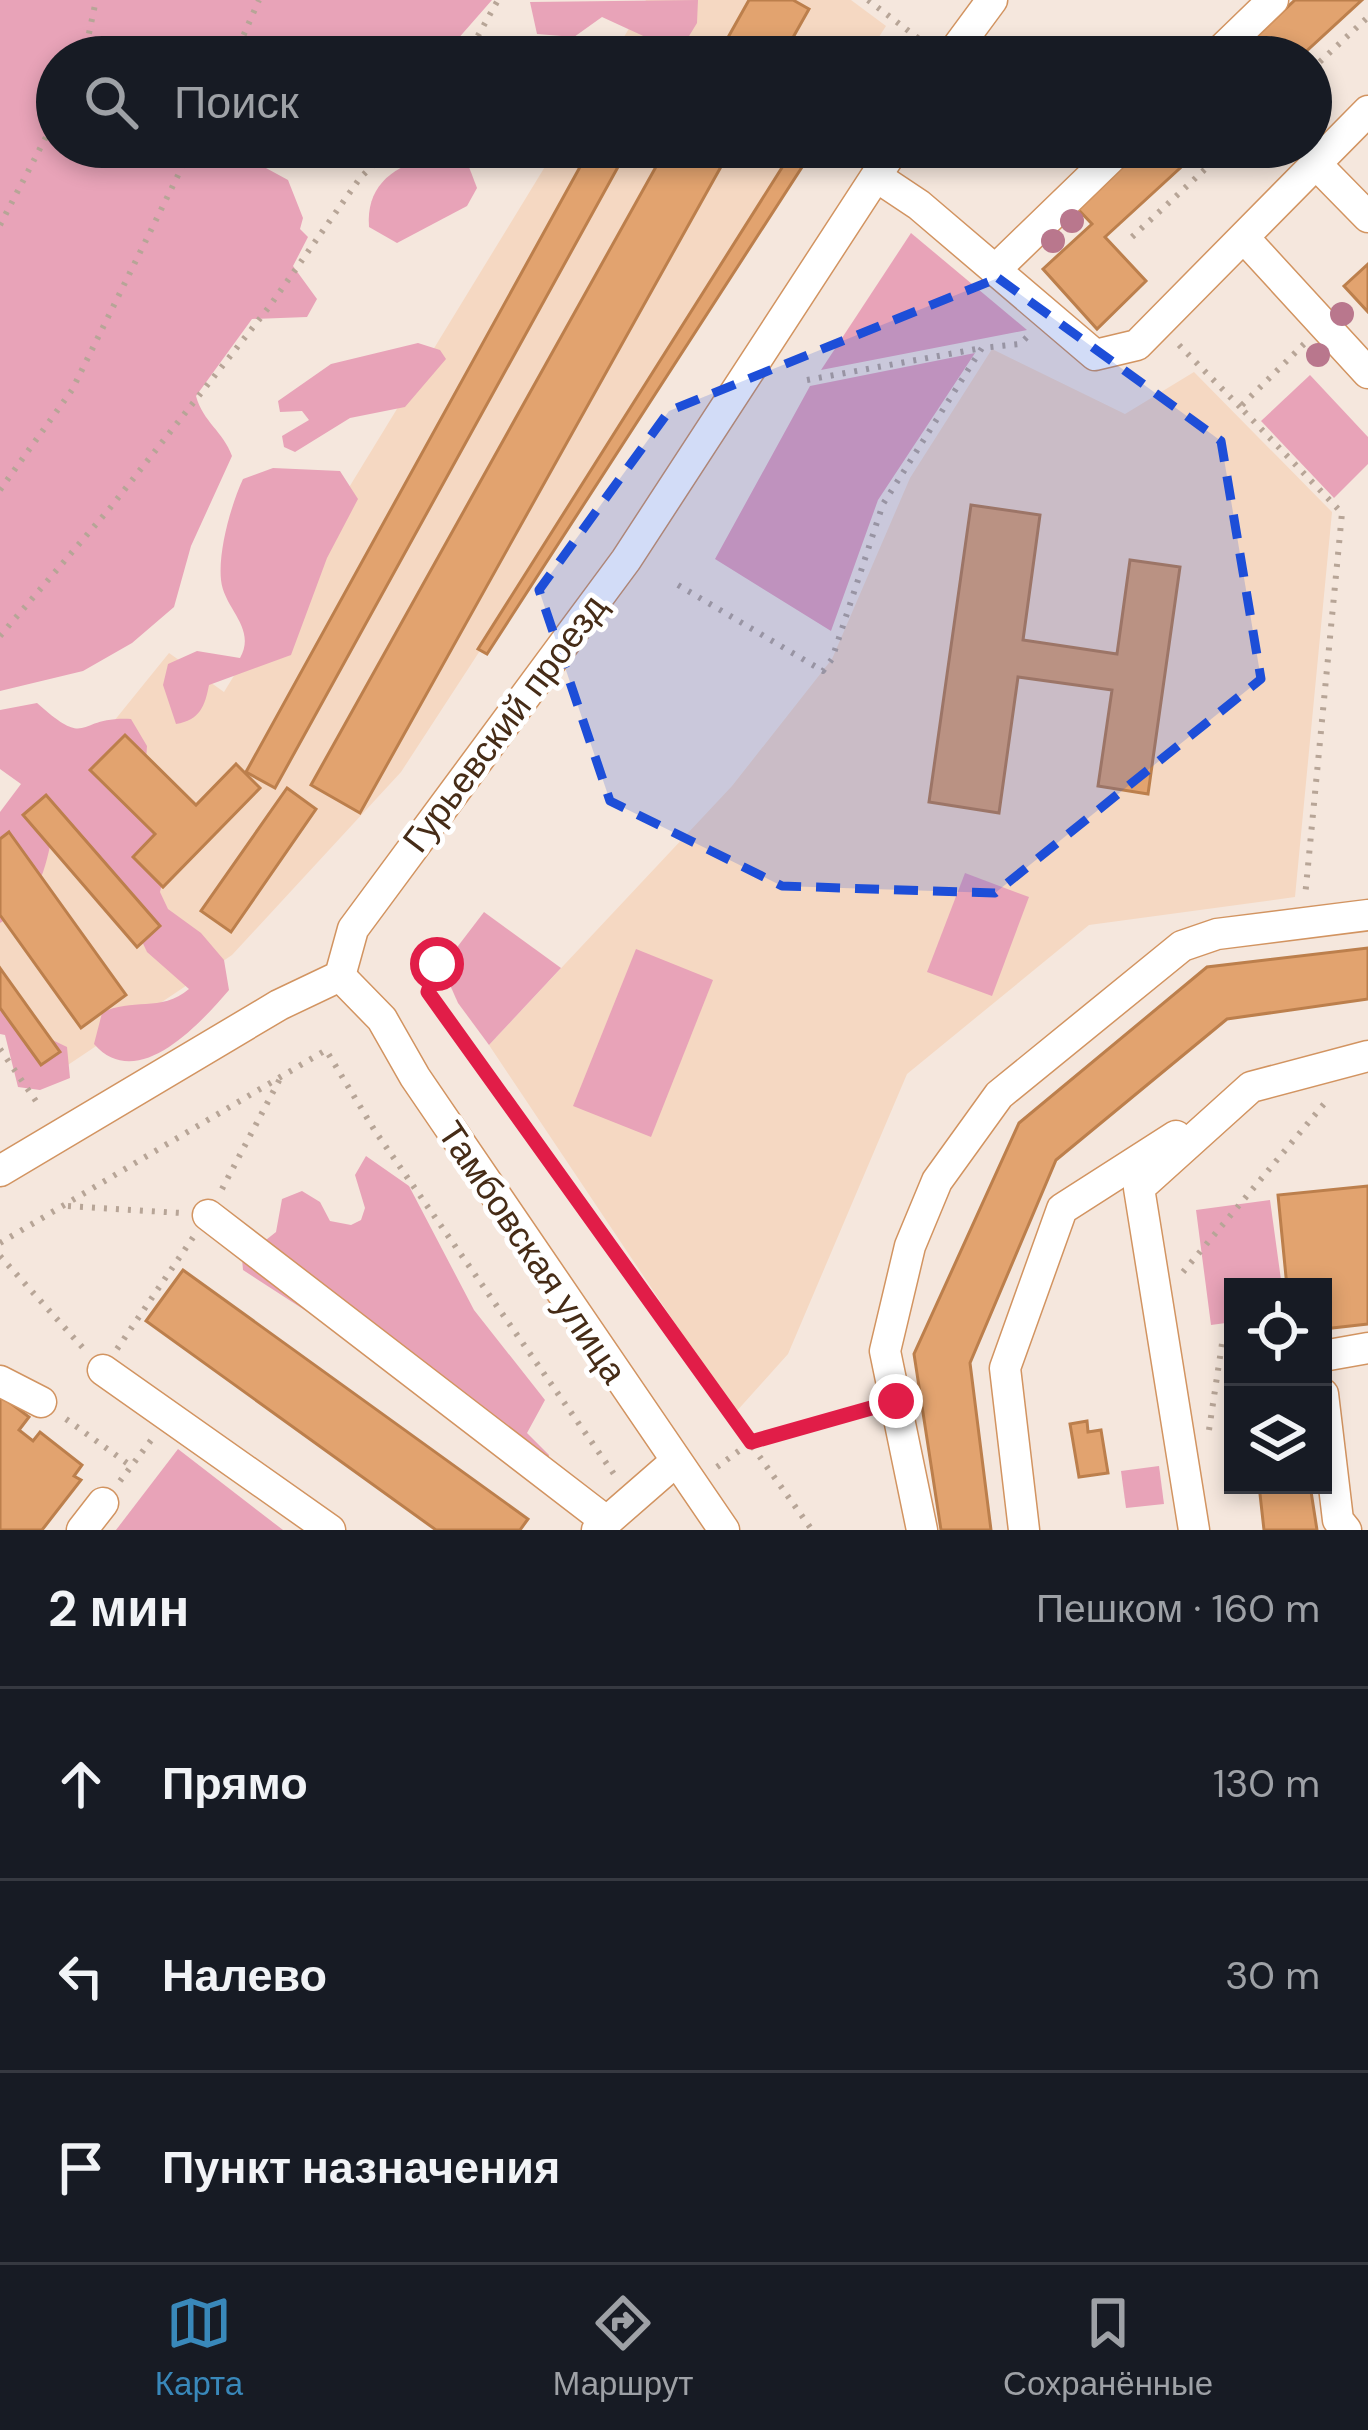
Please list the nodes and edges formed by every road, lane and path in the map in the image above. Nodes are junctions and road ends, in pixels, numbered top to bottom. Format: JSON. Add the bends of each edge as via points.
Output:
{"nodes":[{"id":1,"x":96,"y":0,"type":"edge"},
{"id":2,"x":259,"y":0,"type":"edge"},
{"id":3,"x":498,"y":0,"type":"edge"},
{"id":4,"x":868,"y":0,"type":"edge"},
{"id":5,"x":992,"y":0,"type":"edge"},
{"id":6,"x":1273,"y":0,"type":"edge"},
{"id":7,"x":1368,"y":17,"type":"edge"},
{"id":8,"x":908,"y":30,"type":"dead end"},
{"id":9,"x":88,"y":36,"type":"edge"},
{"id":10,"x":243,"y":36,"type":"edge"},
{"id":11,"x":478,"y":36,"type":"edge"},
{"id":12,"x":965,"y":36,"type":"edge"},
{"id":13,"x":1236,"y":36,"type":"edge"},
{"id":14,"x":1332,"y":50,"type":"edge"},
{"id":15,"x":1368,"y":111,"type":"edge"},
{"id":16,"x":1332,"y":148,"type":"edge"},
{"id":17,"x":36,"y":156,"type":"edge"},
{"id":18,"x":182,"y":168,"type":"edge"},
{"id":19,"x":370,"y":168,"type":"edge"},
{"id":20,"x":883,"y":168,"type":"edge"},
{"id":21,"x":1100,"y":168,"type":"edge"},
{"id":22,"x":1206,"y":168,"type":"edge"},
{"id":23,"x":1312,"y":168,"type":"edge"},
{"id":24,"x":1320,"y":168,"type":"edge"},
{"id":25,"x":877,"y":178,"type":"junction"},
{"id":26,"x":1368,"y":217,"type":"edge"},
{"id":27,"x":0,"y":225,"type":"edge"},
{"id":28,"x":1132,"y":237,"type":"dead end"},
{"id":29,"x":1245,"y":239,"type":"junction"},
{"id":30,"x":995,"y":270,"type":"junction"},
{"id":31,"x":1049,"y":316,"type":"junction"},
{"id":32,"x":1159,"y":324,"type":"junction"},
{"id":33,"x":1323,"y":324,"type":"junction"},
{"id":34,"x":982,"y":348,"type":"junction"},
{"id":35,"x":1368,"y":373,"type":"edge"},
{"id":36,"x":808,"y":380,"type":"dead end"},
{"id":37,"x":1240,"y":407,"type":"junction"},
{"id":38,"x":0,"y":490,"type":"edge"},
{"id":39,"x":678,"y":585,"type":"dead end"},
{"id":40,"x":0,"y":636,"type":"edge"},
{"id":41,"x":1304,"y":901,"type":"dead end"},
{"id":42,"x":1368,"y":915,"type":"edge"},
{"id":43,"x":437,"y":964,"type":"dead end"},
{"id":44,"x":340,"y":976,"type":"junction"},
{"id":45,"x":0,"y":1049,"type":"edge"},
{"id":46,"x":1366,"y":1056,"type":"edge"},
{"id":47,"x":1251,"y":1087,"type":"junction"},
{"id":48,"x":38,"y":1104,"type":"dead end"},
{"id":49,"x":0,"y":1171,"type":"edge"},
{"id":50,"x":65,"y":1206,"type":"junction"},
{"id":51,"x":208,"y":1215,"type":"joint"},
{"id":52,"x":0,"y":1243,"type":"edge"},
{"id":53,"x":0,"y":1256,"type":"edge"},
{"id":54,"x":1157,"y":1302,"type":"junction"},
{"id":55,"x":1368,"y":1348,"type":"edge"},
{"id":56,"x":1332,"y":1354,"type":"edge"},
{"id":57,"x":103,"y":1370,"type":"joint"},
{"id":58,"x":0,"y":1381,"type":"edge"},
{"id":59,"x":896,"y":1401,"type":"junction"},
{"id":60,"x":41,"y":1402,"type":"joint"},
{"id":61,"x":169,"y":1417,"type":"junction"},
{"id":62,"x":751,"y":1442,"type":"junction"},
{"id":63,"x":131,"y":1466,"type":"junction"},
{"id":64,"x":1332,"y":1470,"type":"edge"},
{"id":65,"x":684,"y":1473,"type":"junction"},
{"id":66,"x":632,"y":1497,"type":"junction"},
{"id":67,"x":104,"y":1503,"type":"joint"},
{"id":68,"x":601,"y":1526,"type":"edge"},
{"id":69,"x":82,"y":1530,"type":"edge"},
{"id":70,"x":330,"y":1530,"type":"edge"},
{"id":71,"x":724,"y":1530,"type":"edge"},
{"id":72,"x":812,"y":1530,"type":"edge"},
{"id":73,"x":922,"y":1530,"type":"edge"},
{"id":74,"x":1024,"y":1530,"type":"edge"},
{"id":75,"x":1194,"y":1530,"type":"edge"},
{"id":76,"x":1346,"y":1530,"type":"edge"}],
"edges":[{"from":1,"to":9,"type":"path"},
{"from":2,"to":10,"type":"path"},
{"from":3,"to":11,"type":"path"},
{"from":4,"to":8,"type":"path"},
{"from":5,"to":12,"type":"street"},
{"from":6,"to":13,"type":"street"},
{"from":7,"to":14,"type":"path"},
{"from":15,"to":16,"type":"street"},
{"from":17,"to":27,"type":"path"},
{"from":18,"to":38,"type":"path","via":[[72,390]]},
{"from":19,"to":40,"type":"path","via":[[110,508]]},
{"from":20,"to":25,"type":"street","name":"Гурьевский проезд"},
{"from":21,"to":30,"type":"street"},
{"from":22,"to":28,"type":"path"},
{"from":23,"to":29,"type":"street"},
{"from":24,"to":26,"type":"street"},
{"from":25,"to":30,"type":"street"},
{"from":25,"to":44,"type":"street","name":"Гурьевский проезд","via":[[626,560],[353,929]]},
{"from":29,"to":32,"type":"street"},
{"from":29,"to":33,"type":"street"},
{"from":30,"to":31,"type":"street"},
{"from":31,"to":32,"type":"street","via":[[1095,355],[1138,345]]},
{"from":31,"to":34,"type":"path","via":[[1019,344]]},
{"from":32,"to":37,"type":"path"},
{"from":33,"to":35,"type":"street"},
{"from":33,"to":37,"type":"path"},
{"from":34,"to":36,"type":"path"},
{"from":34,"to":39,"type":"path","via":[[883,503],[823,671]]},
{"from":37,"to":41,"type":"path","via":[[1342,513]]},
{"from":42,"to":59,"type":"street","via":[[1217,934],[1182,946],[999,1095],[938,1181],[910,1246],[885,1351]]},
{"from":43,"to":62,"type":"path","via":[[428,992]]},
{"from":44,"to":49,"type":"street"},
{"from":44,"to":65,"type":"street","name":"Тамбовская улица","via":[[382,1019]]},
{"from":45,"to":48,"type":"path"},
{"from":46,"to":47,"type":"street"},
{"from":46,"to":54,"type":"path"},
{"from":47,"to":54,"type":"street","via":[[1139,1188]]},
{"from":47,"to":74,"type":"street","via":[[1062,1209],[1005,1368]]},
{"from":50,"to":51,"type":"path"},
{"from":50,"to":52,"type":"path"},
{"from":50,"to":66,"type":"path","via":[[326,1050],[374,1131]]},
{"from":51,"to":68,"type":"street"},
{"from":53,"to":57,"type":"path"},
{"from":54,"to":75,"type":"street"},
{"from":55,"to":56,"type":"street"},
{"from":57,"to":61,"type":"street"},
{"from":58,"to":60,"type":"street"},
{"from":59,"to":62,"type":"path"},
{"from":59,"to":73,"type":"street"},
{"from":60,"to":63,"type":"path"},
{"from":61,"to":63,"type":"path"},
{"from":61,"to":70,"type":"street"},
{"from":62,"to":65,"type":"path"},
{"from":62,"to":72,"type":"path"},
{"from":63,"to":67,"type":"path"},
{"from":64,"to":76,"type":"street"},
{"from":65,"to":66,"type":"street"},
{"from":65,"to":71,"type":"street","name":"Тамбовская улица"},
{"from":66,"to":68,"type":"street"},
{"from":67,"to":69,"type":"street"}]}
